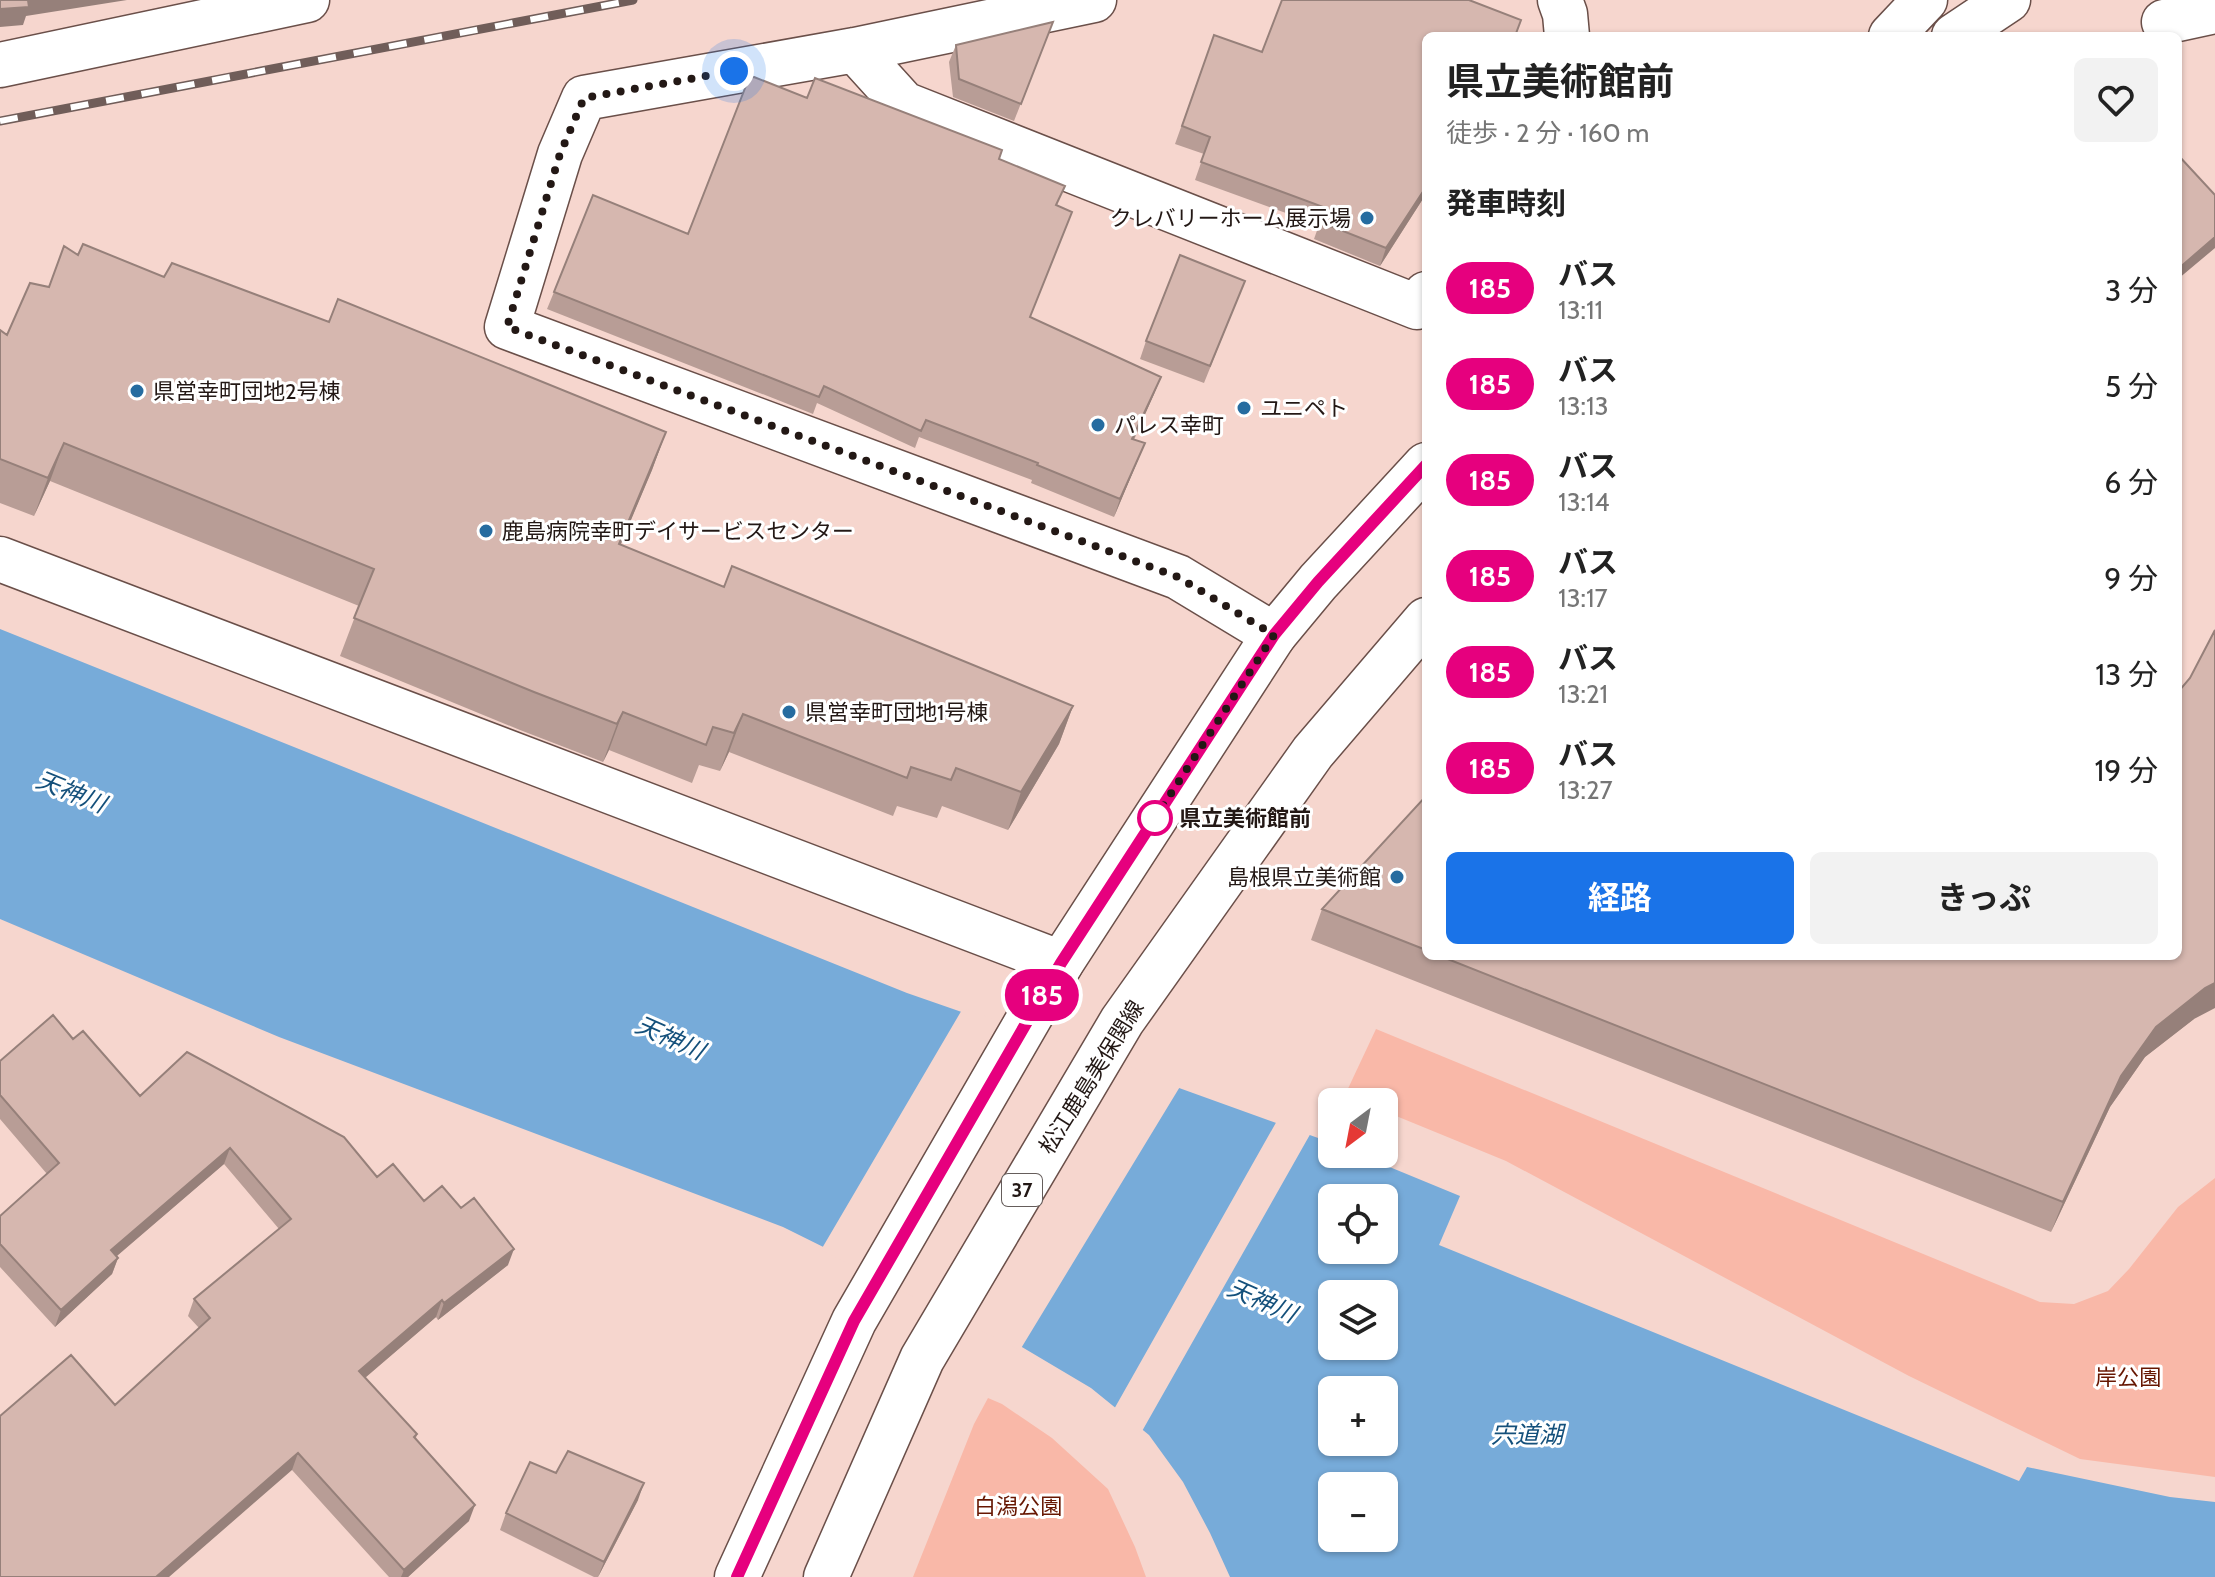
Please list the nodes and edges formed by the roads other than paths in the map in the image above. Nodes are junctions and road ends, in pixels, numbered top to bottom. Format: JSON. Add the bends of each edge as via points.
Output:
{"nodes":[{"id":1,"x":307,"y":0,"type":"edge"},
{"id":2,"x":1094,"y":0,"type":"edge"},
{"id":3,"x":1560,"y":0,"type":"edge"},
{"id":4,"x":1925,"y":0,"type":"edge"},
{"id":5,"x":2008,"y":0,"type":"edge"},
{"id":6,"x":2215,"y":11,"type":"edge"},
{"id":7,"x":2169,"y":19,"type":"edge"},
{"id":8,"x":1567,"y":32,"type":"edge"},
{"id":9,"x":1895,"y":32,"type":"edge"},
{"id":10,"x":1960,"y":32,"type":"edge"},
{"id":11,"x":855,"y":50,"type":"junction"},
{"id":12,"x":0,"y":65,"type":"edge"},
{"id":13,"x":1422,"y":300,"type":"edge"},
{"id":14,"x":1422,"y":469,"type":"edge"},
{"id":15,"x":0,"y":559,"type":"edge"},
{"id":16,"x":1422,"y":625,"type":"edge"},
{"id":17,"x":1274,"y":635,"type":"junction"},
{"id":18,"x":1061,"y":963,"type":"junction"},
{"id":19,"x":737,"y":1577,"type":"edge"},
{"id":20,"x":826,"y":1577,"type":"edge"}],
"edges":[{"from":1,"to":12,"type":"main road"},
{"from":2,"to":11,"type":"main road"},
{"from":3,"to":8,"type":"main road"},
{"from":4,"to":9,"type":"main road"},
{"from":5,"to":10,"type":"main road"},
{"from":6,"to":7,"type":"main road"},
{"from":11,"to":13,"type":"main road","via":[[904,104],[1417,307]]},
{"from":11,"to":17,"type":"main road","via":[[584,98],[560,154],[507,327],[1178,577]]},
{"from":14,"to":17,"type":"main road"},
{"from":15,"to":18,"type":"main road"},
{"from":16,"to":20,"type":"main road","name":"松江鹿島美保関線","number":"37","via":[[1313,752],[1122,1021],[922,1359]]},
{"from":17,"to":18,"type":"main road"},
{"from":18,"to":19,"type":"main road","via":[[854,1321]]}]}
